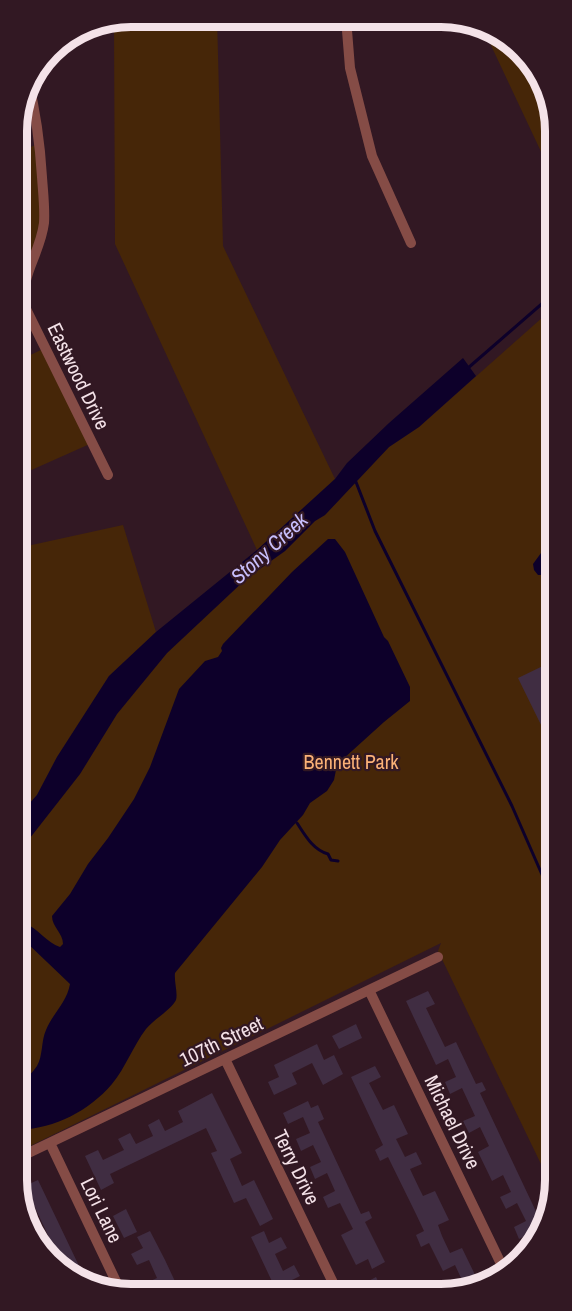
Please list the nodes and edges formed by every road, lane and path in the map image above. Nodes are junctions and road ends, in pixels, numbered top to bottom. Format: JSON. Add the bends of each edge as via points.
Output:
{"nodes":[{"id":1,"x":347,"y":27,"type":"edge"},
{"id":2,"x":32,"y":100,"type":"edge"},
{"id":3,"x":411,"y":243,"type":"dead end"},
{"id":4,"x":27,"y":276,"type":"edge"},
{"id":5,"x":27,"y":314,"type":"edge"},
{"id":6,"x":108,"y":475,"type":"dead end"},
{"id":7,"x":438,"y":957,"type":"dead end"},
{"id":8,"x":369,"y":990,"type":"junction"},
{"id":9,"x":225,"y":1059,"type":"junction"},
{"id":10,"x":50,"y":1143,"type":"junction"},
{"id":11,"x":27,"y":1154,"type":"edge"},
{"id":12,"x":502,"y":1265,"type":"edge"},
{"id":13,"x":117,"y":1283,"type":"edge"},
{"id":14,"x":334,"y":1284,"type":"edge"}],
"edges":[{"from":1,"to":3,"type":"street","via":[[350,68],[372,156]]},
{"from":2,"to":4,"type":"street","name":"Eastwood Drive","via":[[39,128],[44,224]]},
{"from":5,"to":6,"type":"street","name":"Eastwood Drive"},
{"from":7,"to":8,"type":"street","name":"107th Street"},
{"from":8,"to":9,"type":"street","name":"107th Street"},
{"from":8,"to":12,"type":"street","name":"Michael Drive"},
{"from":9,"to":10,"type":"street","name":"107th Street"},
{"from":9,"to":14,"type":"street","name":"Terry Drive"},
{"from":10,"to":11,"type":"street","name":"107th Street"},
{"from":10,"to":13,"type":"street","name":"Lori Lane"}]}
